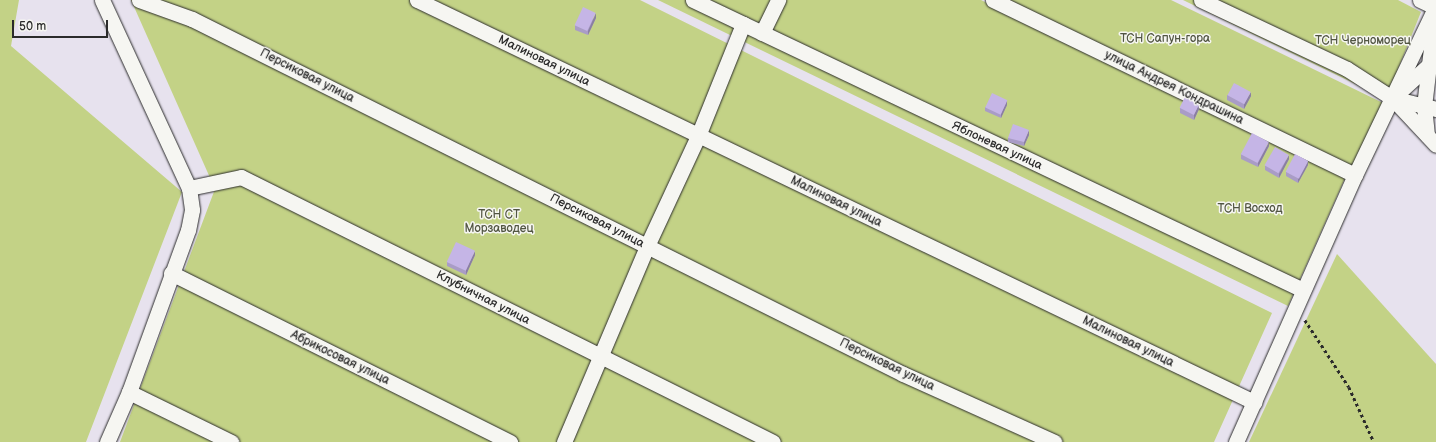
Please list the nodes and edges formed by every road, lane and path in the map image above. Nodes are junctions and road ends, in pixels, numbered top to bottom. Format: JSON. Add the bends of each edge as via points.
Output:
{"nodes":[{"id":1,"x":102,"y":0,"type":"edge"},
{"id":2,"x":139,"y":0,"type":"edge"},
{"id":3,"x":417,"y":0,"type":"edge"},
{"id":4,"x":693,"y":0,"type":"edge"},
{"id":5,"x":778,"y":0,"type":"edge"},
{"id":6,"x":993,"y":0,"type":"edge"},
{"id":7,"x":1201,"y":0,"type":"edge"},
{"id":8,"x":1420,"y":0,"type":"edge"},
{"id":9,"x":1436,"y":7,"type":"edge"},
{"id":10,"x":743,"y":24,"type":"junction"},
{"id":11,"x":762,"y":33,"type":"junction"},
{"id":12,"x":1436,"y":54,"type":"edge"},
{"id":13,"x":1428,"y":68,"type":"junction"},
{"id":14,"x":1392,"y":98,"type":"junction"},
{"id":15,"x":1430,"y":107,"type":"edge"},
{"id":16,"x":698,"y":136,"type":"junction"},
{"id":17,"x":1431,"y":140,"type":"edge"},
{"id":18,"x":1355,"y":175,"type":"junction"},
{"id":19,"x":189,"y":188,"type":"junction"},
{"id":20,"x":647,"y":246,"type":"junction"},
{"id":21,"x":170,"y":273,"type":"junction"},
{"id":22,"x":1303,"y":290,"type":"junction"},
{"id":23,"x":1296,"y":307,"type":"junction"},
{"id":24,"x":601,"y":356,"type":"junction"},
{"id":25,"x":129,"y":392,"type":"junction"},
{"id":26,"x":1254,"y":402,"type":"junction"},
{"id":27,"x":107,"y":442,"type":"edge"},
{"id":28,"x":231,"y":442,"type":"edge"},
{"id":29,"x":510,"y":442,"type":"edge"},
{"id":30,"x":564,"y":442,"type":"edge"},
{"id":31,"x":774,"y":442,"type":"edge"},
{"id":32,"x":1054,"y":442,"type":"edge"},
{"id":33,"x":1236,"y":442,"type":"edge"},
{"id":34,"x":1374,"y":442,"type":"edge"}],
"edges":[{"from":1,"to":19,"type":"street"},
{"from":2,"to":20,"type":"street","name":"Персиковая улица","via":[[192,19]]},
{"from":3,"to":16,"type":"street","name":"Малиновая улица"},
{"from":4,"to":10,"type":"street","name":"Яблоневая улица"},
{"from":5,"to":11,"type":"street"},
{"from":6,"to":18,"type":"street","name":"улица Андрея Кондрашина"},
{"from":7,"to":14,"type":"street","via":[[1347,70]]},
{"from":8,"to":9,"type":"street"},
{"from":9,"to":13,"type":"street"},
{"from":9,"to":14,"type":"street"},
{"from":10,"to":11,"type":"street","name":"Яблоневая улица"},
{"from":10,"to":16,"type":"street"},
{"from":11,"to":22,"type":"street","name":"Яблоневая улица"},
{"from":12,"to":13,"type":"street"},
{"from":13,"to":14,"type":"street"},
{"from":13,"to":15,"type":"street"},
{"from":14,"to":15,"type":"street"},
{"from":14,"to":17,"type":"street"},
{"from":14,"to":18,"type":"street"},
{"from":15,"to":17,"type":"street"},
{"from":16,"to":20,"type":"street"},
{"from":16,"to":26,"type":"street","name":"Малиновая улица"},
{"from":18,"to":22,"type":"street"},
{"from":19,"to":21,"type":"street","via":[[192,210],[188,230]]},
{"from":19,"to":24,"type":"street","name":"Клубничная улица","via":[[242,177]]},
{"from":20,"to":24,"type":"street"},
{"from":20,"to":32,"type":"street","name":"Персиковая улица","via":[[903,374]]},
{"from":21,"to":25,"type":"street"},
{"from":21,"to":29,"type":"street","name":"Абрикосовая улица"},
{"from":22,"to":23,"type":"street"},
{"from":23,"to":26,"type":"street"},
{"from":23,"to":34,"type":"path","via":[[1318,336],[1348,387]]},
{"from":24,"to":30,"type":"street"},
{"from":24,"to":31,"type":"street","name":"Клубничная улица"},
{"from":25,"to":27,"type":"street"},
{"from":25,"to":28,"type":"street"},
{"from":26,"to":33,"type":"street"}]}
